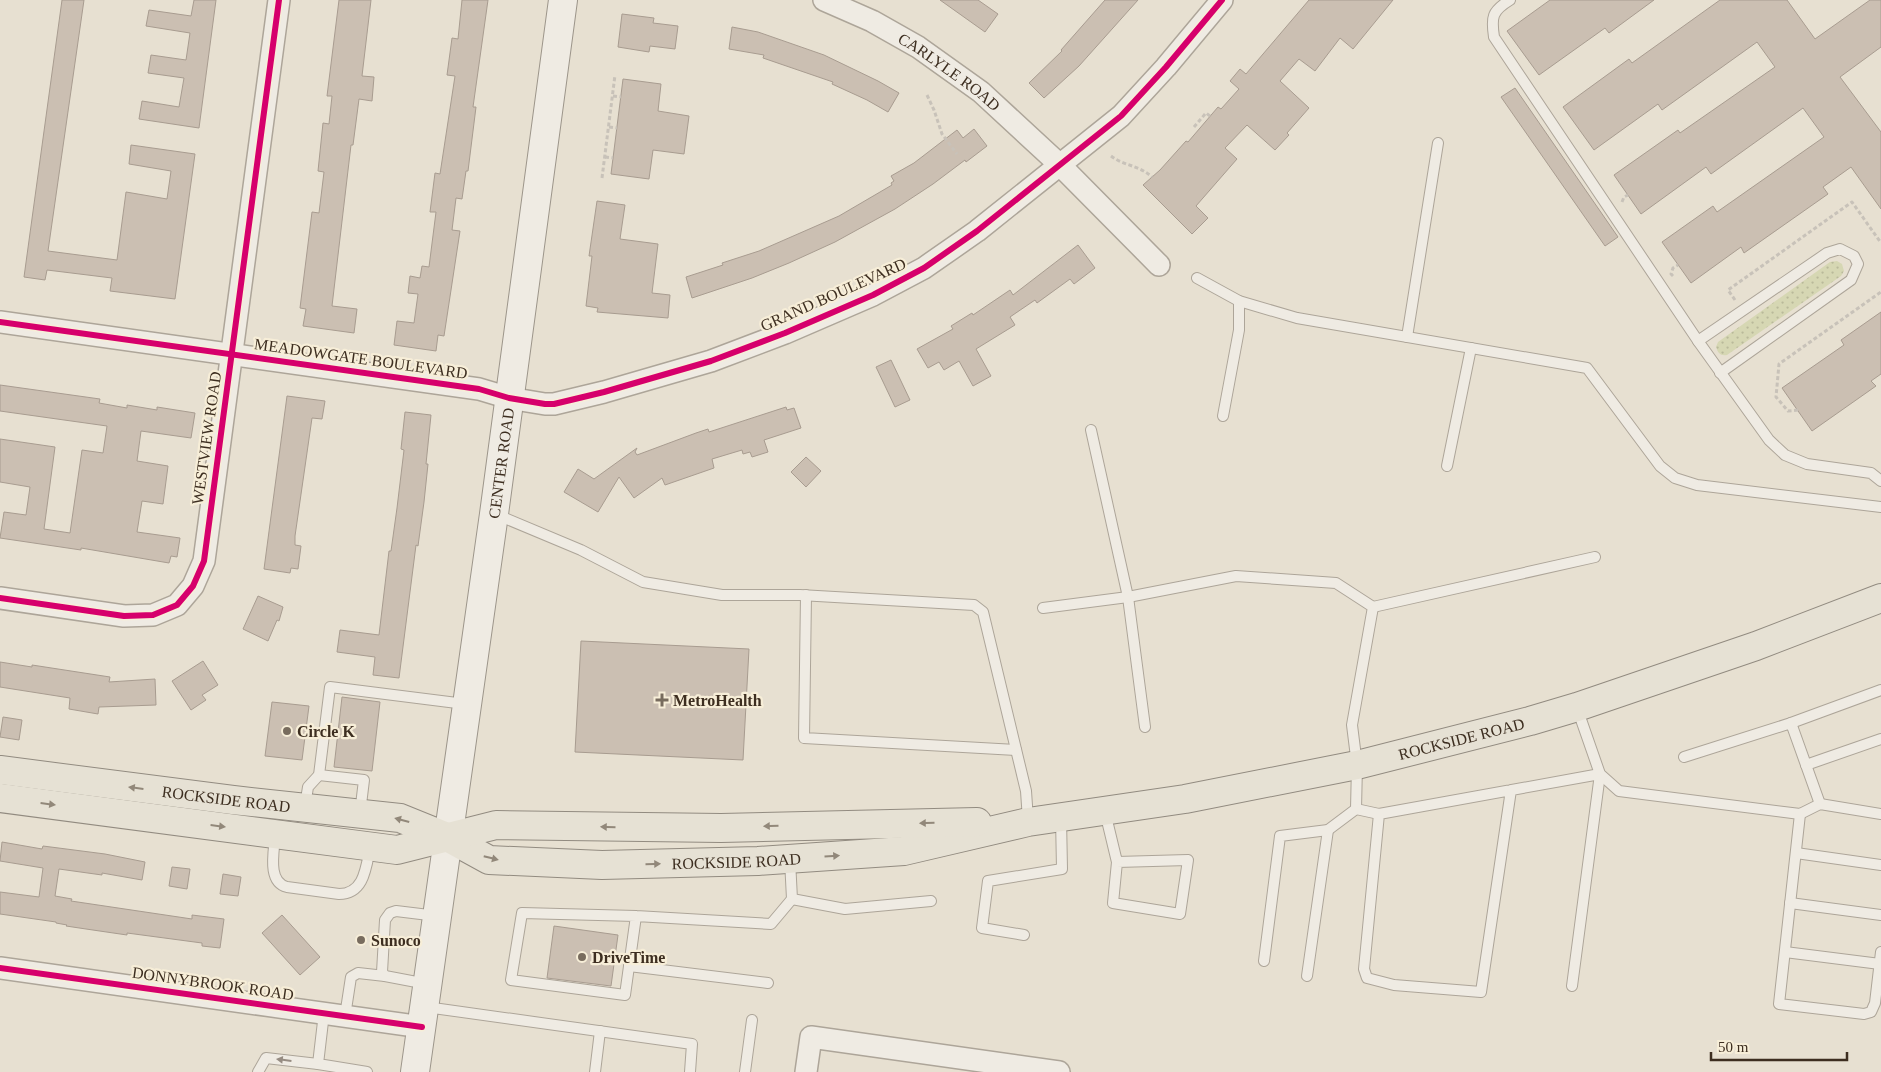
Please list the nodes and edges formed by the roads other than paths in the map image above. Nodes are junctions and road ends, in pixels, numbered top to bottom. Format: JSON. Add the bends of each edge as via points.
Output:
{"nodes":[{"id":1,"x":279,"y":0,"type":"edge"},
{"id":2,"x":563,"y":0,"type":"edge"},
{"id":3,"x":824,"y":0,"type":"edge"},
{"id":4,"x":1222,"y":0,"type":"edge"},
{"id":5,"x":1510,"y":0,"type":"edge"},
{"id":6,"x":1438,"y":143,"type":"dead end"},
{"id":7,"x":1060,"y":165,"type":"junction"},
{"id":8,"x":1159,"y":264,"type":"dead end"},
{"id":9,"x":1198,"y":278,"type":"dead end"},
{"id":10,"x":1239,"y":301,"type":"junction"},
{"id":11,"x":0,"y":322,"type":"edge"},
{"id":12,"x":1407,"y":337,"type":"junction"},
{"id":13,"x":1698,"y":341,"type":"junction"},
{"id":14,"x":1471,"y":348,"type":"junction"},
{"id":15,"x":232,"y":354,"type":"junction"},
{"id":16,"x":1720,"y":373,"type":"junction"},
{"id":17,"x":509,"y":398,"type":"junction"},
{"id":18,"x":1223,"y":416,"type":"dead end"},
{"id":19,"x":1091,"y":430,"type":"dead end"},
{"id":20,"x":1447,"y":466,"type":"dead end"},
{"id":21,"x":1881,"y":480,"type":"edge"},
{"id":22,"x":1881,"y":507,"type":"edge"},
{"id":23,"x":494,"y":514,"type":"junction"},
{"id":24,"x":1595,"y":557,"type":"dead end"},
{"id":25,"x":806,"y":595,"type":"junction"},
{"id":26,"x":1128,"y":597,"type":"junction"},
{"id":27,"x":0,"y":598,"type":"edge"},
{"id":28,"x":1881,"y":598,"type":"edge"},
{"id":29,"x":1373,"y":607,"type":"junction"},
{"id":30,"x":1043,"y":608,"type":"dead end"},
{"id":31,"x":1881,"y":690,"type":"edge"},
{"id":32,"x":466,"y":704,"type":"junction"},
{"id":33,"x":1577,"y":707,"type":"junction"},
{"id":34,"x":1792,"y":722,"type":"junction"},
{"id":35,"x":1145,"y":726,"type":"dead end"},
{"id":36,"x":1881,"y":739,"type":"edge"},
{"id":37,"x":1016,"y":750,"type":"junction"},
{"id":38,"x":1684,"y":757,"type":"dead end"},
{"id":39,"x":1806,"y":765,"type":"junction"},
{"id":40,"x":1357,"y":766,"type":"junction"},
{"id":41,"x":0,"y":770,"type":"edge"},
{"id":42,"x":1600,"y":774,"type":"junction"},
{"id":43,"x":319,"y":775,"type":"junction"},
{"id":44,"x":1511,"y":790,"type":"junction"},
{"id":45,"x":0,"y":798,"type":"edge"},
{"id":46,"x":1820,"y":804,"type":"junction"},
{"id":47,"x":304,"y":808,"type":"junction"},
{"id":48,"x":1356,"y":809,"type":"junction"},
{"id":49,"x":1105,"y":812,"type":"junction"},
{"id":50,"x":360,"y":814,"type":"junction"},
{"id":51,"x":1379,"y":814,"type":"junction"},
{"id":52,"x":1800,"y":814,"type":"junction"},
{"id":53,"x":1881,"y":814,"type":"edge"},
{"id":54,"x":1061,"y":818,"type":"junction"},
{"id":55,"x":1028,"y":822,"type":"junction"},
{"id":56,"x":1328,"y":830,"type":"junction"},
{"id":57,"x":275,"y":833,"type":"junction"},
{"id":58,"x":447,"y":837,"type":"junction"},
{"id":59,"x":371,"y":847,"type":"junction"},
{"id":60,"x":1796,"y":853,"type":"junction"},
{"id":61,"x":790,"y":859,"type":"junction"},
{"id":62,"x":1117,"y":862,"type":"junction"},
{"id":63,"x":1881,"y":865,"type":"edge"},
{"id":64,"x":792,"y":899,"type":"junction"},
{"id":65,"x":931,"y":901,"type":"dead end"},
{"id":66,"x":1790,"y":903,"type":"junction"},
{"id":67,"x":1881,"y":915,"type":"edge"},
{"id":68,"x":437,"y":916,"type":"junction"},
{"id":69,"x":636,"y":916,"type":"junction"},
{"id":70,"x":1024,"y":935,"type":"dead end"},
{"id":71,"x":1785,"y":952,"type":"junction"},
{"id":72,"x":1881,"y":952,"type":"edge"},
{"id":73,"x":1264,"y":961,"type":"dead end"},
{"id":74,"x":1880,"y":964,"type":"junction"},
{"id":75,"x":629,"y":966,"type":"junction"},
{"id":76,"x":0,"y":968,"type":"edge"},
{"id":77,"x":385,"y":976,"type":"junction"},
{"id":78,"x":1307,"y":976,"type":"dead end"},
{"id":79,"x":768,"y":983,"type":"dead end"},
{"id":80,"x":1572,"y":986,"type":"dead end"},
{"id":81,"x":425,"y":1006,"type":"junction"},
{"id":82,"x":324,"y":1013,"type":"junction"},
{"id":83,"x":345,"y":1016,"type":"junction"},
{"id":84,"x":752,"y":1020,"type":"dead end"},
{"id":85,"x":600,"y":1031,"type":"junction"},
{"id":86,"x":318,"y":1064,"type":"junction"},
{"id":87,"x":258,"y":1072,"type":"edge"},
{"id":88,"x":367,"y":1072,"type":"edge"},
{"id":89,"x":415,"y":1072,"type":"edge"},
{"id":90,"x":595,"y":1072,"type":"edge"},
{"id":91,"x":690,"y":1072,"type":"edge"},
{"id":92,"x":745,"y":1072,"type":"edge"},
{"id":93,"x":806,"y":1072,"type":"edge"},
{"id":94,"x":1059,"y":1072,"type":"edge"}],
"edges":[{"from":1,"to":15,"type":"street","name":"WESTVIEW ROAD"},
{"from":2,"to":17,"type":"main road","name":"CENTER ROAD"},
{"from":3,"to":7,"type":"street","name":"CARLYLE ROAD","via":[[872,21],[918,47],[981,92]]},
{"from":4,"to":7,"type":"street","name":"GRAND BOULEVARD","via":[[1122,116]]},
{"from":5,"to":13,"type":"lane","via":[[1500,6],[1492,20],[1494,37]]},
{"from":6,"to":12,"type":"lane"},
{"from":7,"to":8,"type":"street","name":"CARLYLE ROAD"},
{"from":7,"to":17,"type":"street","name":"GRAND BOULEVARD","via":[[978,231],[924,268],[785,333],[711,361],[554,404]]},
{"from":9,"to":10,"type":"lane"},
{"from":10,"to":12,"type":"lane","via":[[1297,318]]},
{"from":10,"to":18,"type":"lane","via":[[1239,330]]},
{"from":11,"to":15,"type":"street","name":"MEADOWGATE BOULEVARD"},
{"from":12,"to":14,"type":"lane"},
{"from":13,"to":16,"type":"lane"},
{"from":13,"to":16,"type":"lane","via":[[1827,253],[1840,249],[1854,256],[1858,264],[1851,280]]},
{"from":14,"to":20,"type":"lane"},
{"from":14,"to":22,"type":"lane","via":[[1588,368],[1660,466],[1675,478],[1697,485]]},
{"from":15,"to":17,"type":"street","name":"MEADOWGATE BOULEVARD","via":[[479,389]]},
{"from":15,"to":27,"type":"street","name":"WESTVIEW ROAD","via":[[204,561],[193,586],[177,604],[153,615],[124,616]]},
{"from":16,"to":21,"type":"lane","via":[[1768,440],[1785,455],[1807,464],[1871,473]]},
{"from":17,"to":23,"type":"main road","name":"CENTER ROAD"},
{"from":19,"to":26,"type":"lane"},
{"from":23,"to":25,"type":"lane","via":[[581,550],[643,582],[722,595]]},
{"from":23,"to":32,"type":"main road","name":"CENTER ROAD"},
{"from":24,"to":29,"type":"lane"},
{"from":25,"to":37,"type":"lane","via":[[974,605],[983,612]]},
{"from":25,"to":37,"type":"lane","via":[[804,738]]},
{"from":26,"to":29,"type":"lane","via":[[1236,576],[1336,583]]},
{"from":26,"to":30,"type":"lane"},
{"from":26,"to":35,"type":"lane"},
{"from":28,"to":33,"type":"main road","name":"ROCKSIDE ROAD","via":[[1756,646]]},
{"from":29,"to":40,"type":"lane","via":[[1352,725]]},
{"from":31,"to":34,"type":"lane"},
{"from":32,"to":43,"type":"lane","via":[[330,687]]},
{"from":32,"to":58,"type":"main road","name":"CENTER ROAD"},
{"from":33,"to":40,"type":"main road","name":"ROCKSIDE ROAD"},
{"from":33,"to":42,"type":"lane"},
{"from":34,"to":38,"type":"lane"},
{"from":34,"to":39,"type":"lane"},
{"from":36,"to":39,"type":"lane"},
{"from":37,"to":55,"type":"lane","via":[[1026,791]]},
{"from":39,"to":46,"type":"lane"},
{"from":40,"to":48,"type":"lane"},
{"from":40,"to":49,"type":"main road","name":"ROCKSIDE ROAD"},
{"from":47,"to":41,"type":"main road","name":"ROCKSIDE ROAD","one_way":true},
{"from":42,"to":44,"type":"lane"},
{"from":42,"to":52,"type":"lane","via":[[1619,791]]},
{"from":42,"to":80,"type":"lane"},
{"from":43,"to":47,"type":"lane","via":[[308,787]]},
{"from":43,"to":50,"type":"lane","via":[[364,780]]},
{"from":44,"to":51,"type":"lane"},
{"from":44,"to":51,"type":"lane","via":[[1481,992],[1394,985],[1366,978],[1364,969]]},
{"from":45,"to":57,"type":"main road","name":"ROCKSIDE ROAD","one_way":true},
{"from":46,"to":52,"type":"lane"},
{"from":46,"to":53,"type":"lane"},
{"from":47,"to":50,"type":"main road","name":"ROCKSIDE ROAD"},
{"from":48,"to":51,"type":"lane"},
{"from":48,"to":56,"type":"lane"},
{"from":49,"to":54,"type":"main road","name":"ROCKSIDE ROAD"},
{"from":49,"to":62,"type":"lane"},
{"from":58,"to":50,"type":"main road","name":"ROCKSIDE ROAD","one_way":true,"via":[[400,818]]},
{"from":52,"to":60,"type":"lane"},
{"from":54,"to":55,"type":"main road","name":"ROCKSIDE ROAD"},
{"from":54,"to":70,"type":"lane","via":[[1062,869],[988,881],[982,928]]},
{"from":55,"to":58,"type":"main road","name":"ROCKSIDE ROAD","one_way":true,"via":[[721,828],[496,825]]},
{"from":61,"to":55,"type":"main road","name":"ROCKSIDE ROAD","one_way":true,"via":[[904,851]]},
{"from":56,"to":73,"type":"lane","via":[[1280,836]]},
{"from":56,"to":78,"type":"lane"},
{"from":57,"to":59,"type":"main road","name":"ROCKSIDE ROAD"},
{"from":57,"to":59,"type":"lane","via":[[274,876],[277,882],[339,894],[347,894],[359,886]]},
{"from":58,"to":59,"type":"main road","name":"ROCKSIDE ROAD","via":[[397,850]]},
{"from":58,"to":61,"type":"main road","name":"ROCKSIDE ROAD","one_way":true,"via":[[489,860],[602,865]]},
{"from":58,"to":68,"type":"main road","name":"CENTER ROAD"},
{"from":60,"to":63,"type":"lane"},
{"from":60,"to":66,"type":"lane"},
{"from":61,"to":64,"type":"lane"},
{"from":62,"to":62,"type":"lane","via":[[1113,903],[1180,914],[1188,860]]},
{"from":64,"to":65,"type":"lane","via":[[844,909]]},
{"from":64,"to":69,"type":"lane","via":[[771,924]]},
{"from":66,"to":67,"type":"lane"},
{"from":66,"to":71,"type":"lane"},
{"from":68,"to":77,"type":"lane","via":[[399,911],[390,913],[385,920],[381,964]]},
{"from":68,"to":81,"type":"main road","name":"CENTER ROAD"},
{"from":69,"to":75,"type":"lane"},
{"from":69,"to":75,"type":"lane","via":[[522,913],[512,980],[625,995]]},
{"from":71,"to":74,"type":"lane"},
{"from":71,"to":74,"type":"lane","via":[[1779,1004],[1864,1014],[1871,1012]]},
{"from":72,"to":74,"type":"lane"},
{"from":75,"to":79,"type":"lane"},
{"from":76,"to":82,"type":"street","name":"DONNYBROOK ROAD"},
{"from":77,"to":81,"type":"lane"},
{"from":77,"to":83,"type":"lane","via":[[353,974],[349,981]]},
{"from":81,"to":83,"type":"street","name":"DONNYBROOK ROAD"},
{"from":81,"to":85,"type":"lane"},
{"from":81,"to":89,"type":"main road","name":"CENTER ROAD"},
{"from":82,"to":83,"type":"street","name":"DONNYBROOK ROAD"},
{"from":82,"to":86,"type":"lane"},
{"from":84,"to":92,"type":"lane"},
{"from":85,"to":90,"type":"lane"},
{"from":85,"to":91,"type":"lane","via":[[692,1044]]},
{"from":86,"to":87,"type":"lane","one_way":true,"via":[[266,1058]]},
{"from":86,"to":88,"type":"lane"},
{"from":93,"to":94,"type":"street","via":[[811,1037]]}]}
